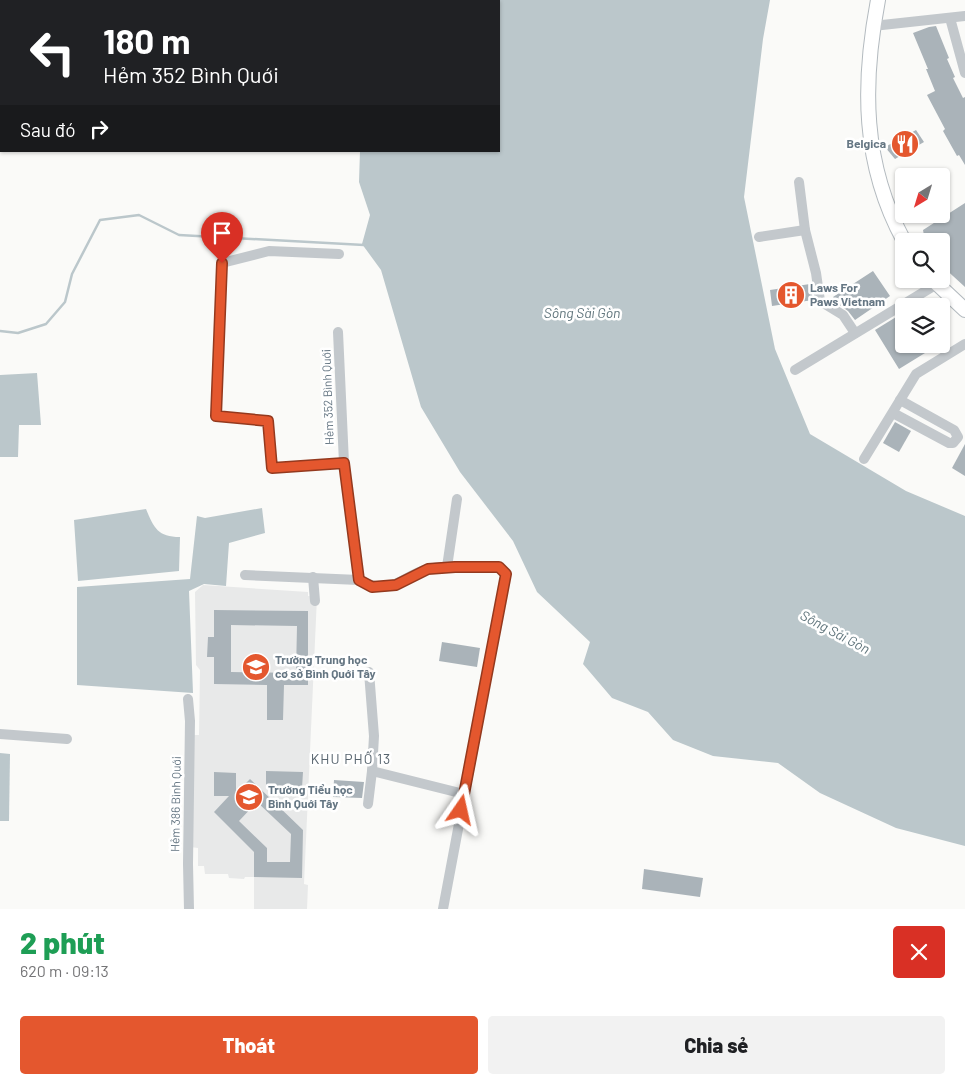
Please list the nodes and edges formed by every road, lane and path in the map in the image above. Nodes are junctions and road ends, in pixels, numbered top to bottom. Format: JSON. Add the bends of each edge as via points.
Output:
{"nodes":[{"id":1,"x":878,"y":0,"type":"edge"},
{"id":2,"x":965,"y":16,"type":"edge"},
{"id":3,"x":950,"y":18,"type":"junction"},
{"id":4,"x":873,"y":26,"type":"junction"},
{"id":5,"x":965,"y":73,"type":"edge"},
{"id":6,"x":799,"y":182,"type":"dead end"},
{"id":7,"x":805,"y":230,"type":"junction"},
{"id":8,"x":900,"y":233,"type":"edge"},
{"id":9,"x":759,"y":237,"type":"dead end"},
{"id":10,"x":339,"y":254,"type":"dead end"},
{"id":11,"x":923,"y":288,"type":"edge"},
{"id":12,"x":941,"y":288,"type":"edge"},
{"id":13,"x":965,"y":310,"type":"edge"},
{"id":14,"x":338,"y":332,"type":"dead end"},
{"id":15,"x":855,"y":333,"type":"junction"},
{"id":16,"x":965,"y":344,"type":"edge"},
{"id":17,"x":795,"y":370,"type":"dead end"},
{"id":18,"x":900,"y":400,"type":"junction"},
{"id":19,"x":893,"y":413,"type":"junction"},
{"id":20,"x":864,"y":459,"type":"dead end"},
{"id":21,"x":344,"y":463,"type":"junction"},
{"id":22,"x":457,"y":499,"type":"dead end"},
{"id":23,"x":447,"y":567,"type":"junction"},
{"id":24,"x":245,"y":575,"type":"dead end"},
{"id":25,"x":313,"y":577,"type":"junction"},
{"id":26,"x":359,"y":580,"type":"junction"},
{"id":27,"x":315,"y":601,"type":"dead end"},
{"id":28,"x":369,"y":672,"type":"dead end"},
{"id":29,"x":188,"y":699,"type":"dead end"},
{"id":30,"x":0,"y":734,"type":"edge"},
{"id":31,"x":68,"y":739,"type":"dead end"},
{"id":32,"x":372,"y":772,"type":"junction"},
{"id":33,"x":464,"y":794,"type":"junction"},
{"id":34,"x":368,"y":804,"type":"dead end"},
{"id":35,"x":189,"y":909,"type":"edge"},
{"id":36,"x":443,"y":909,"type":"edge"}],
"edges":[{"from":1,"to":4,"type":"main road"},
{"from":2,"to":3,"type":"street"},
{"from":3,"to":4,"type":"street"},
{"from":3,"to":5,"type":"street"},
{"from":4,"to":8,"type":"main road","via":[[868,96],[871,147],[879,182]]},
{"from":6,"to":7,"type":"street"},
{"from":7,"to":9,"type":"street"},
{"from":7,"to":15,"type":"street","via":[[820,302],[843,315]]},
{"from":10,"to":21,"type":"street","via":[[269,252],[222,263],[216,416],[268,421],[272,468]]},
{"from":11,"to":15,"type":"street"},
{"from":12,"to":13,"type":"main road"},
{"from":14,"to":21,"type":"street","name":"Hẻm 352 Bình Quới"},
{"from":15,"to":17,"type":"street"},
{"from":16,"to":18,"type":"street","via":[[916,374]]},
{"from":18,"to":19,"type":"street"},
{"from":18,"to":19,"type":"street","via":[[954,430],[958,437],[949,443]]},
{"from":19,"to":20,"type":"street"},
{"from":21,"to":26,"type":"street","name":"Hẻm 352 Bình Quới"},
{"from":22,"to":23,"type":"street"},
{"from":23,"to":26,"type":"street","via":[[428,569],[396,585],[372,587]]},
{"from":23,"to":33,"type":"street","via":[[499,567],[506,574]]},
{"from":24,"to":25,"type":"street"},
{"from":25,"to":26,"type":"street"},
{"from":25,"to":27,"type":"street"},
{"from":28,"to":32,"type":"street","via":[[374,736]]},
{"from":29,"to":35,"type":"street","name":"Hẻm 386 Bình Quới"},
{"from":30,"to":31,"type":"street"},
{"from":32,"to":33,"type":"street"},
{"from":32,"to":34,"type":"street"},
{"from":33,"to":36,"type":"street"}]}
